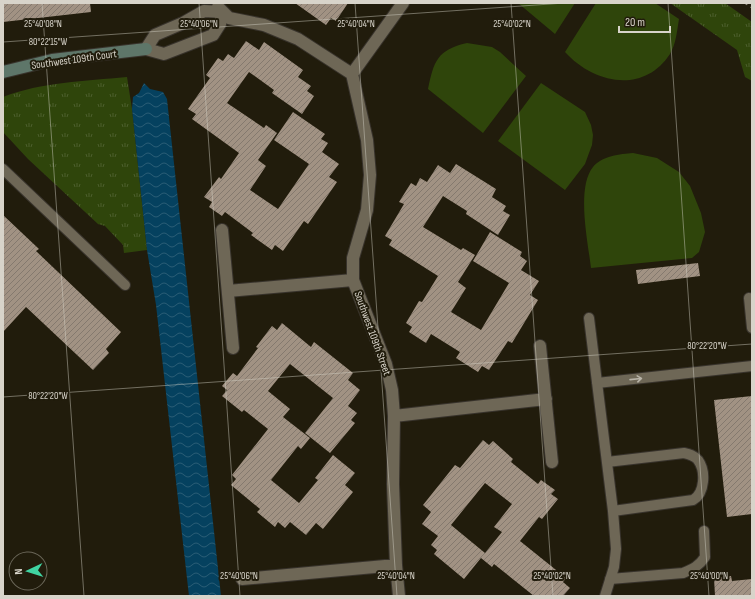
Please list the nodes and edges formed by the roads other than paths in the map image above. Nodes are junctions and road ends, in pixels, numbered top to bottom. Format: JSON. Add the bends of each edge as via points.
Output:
{"nodes":[{"id":1,"x":403,"y":3,"type":"edge"},
{"id":2,"x":218,"y":7,"type":"edge"},
{"id":3,"x":146,"y":48,"type":"junction"},
{"id":4,"x":3,"y":72,"type":"edge"},
{"id":5,"x":352,"y":74,"type":"junction"},
{"id":6,"x":3,"y":169,"type":"edge"},
{"id":7,"x":222,"y":230,"type":"dead end"},
{"id":8,"x":353,"y":280,"type":"junction"},
{"id":9,"x":125,"y":285,"type":"dead end"},
{"id":10,"x":228,"y":291,"type":"junction"},
{"id":11,"x":749,"y":298,"type":"dead end"},
{"id":12,"x":589,"y":318,"type":"dead end"},
{"id":13,"x":752,"y":328,"type":"edge"},
{"id":14,"x":540,"y":346,"type":"dead end"},
{"id":15,"x":233,"y":348,"type":"dead end"},
{"id":16,"x":752,"y":366,"type":"edge"},
{"id":17,"x":597,"y":383,"type":"junction"},
{"id":18,"x":546,"y":399,"type":"junction"},
{"id":19,"x":394,"y":416,"type":"junction"},
{"id":20,"x":552,"y":462,"type":"dead end"},
{"id":21,"x":607,"y":462,"type":"junction"},
{"id":22,"x":613,"y":511,"type":"junction"},
{"id":23,"x":704,"y":531,"type":"dead end"},
{"id":24,"x":396,"y":565,"type":"junction"},
{"id":25,"x":242,"y":579,"type":"dead end"},
{"id":26,"x":610,"y":579,"type":"junction"},
{"id":27,"x":399,"y":596,"type":"edge"},
{"id":28,"x":604,"y":596,"type":"edge"}],
"edges":[{"from":1,"to":5,"type":"street"},
{"from":2,"to":3,"type":"street","via":[[204,10],[183,23],[155,35]]},
{"from":2,"to":3,"type":"street","name":"Southwest 109th Court","via":[[220,24],[213,35],[164,54]]},
{"from":2,"to":5,"type":"street","via":[[229,18],[264,25],[292,36]]},
{"from":3,"to":4,"type":"street","name":"Southwest 109th Court","via":[[52,60]]},
{"from":5,"to":8,"type":"street","name":"Southwest 109th Street","via":[[367,140],[370,175],[367,210],[353,258]]},
{"from":6,"to":9,"type":"lane"},
{"from":7,"to":10,"type":"street"},
{"from":8,"to":10,"type":"street"},
{"from":8,"to":19,"type":"street","name":"Southwest 109th Street","via":[[386,364]]},
{"from":10,"to":15,"type":"street"},
{"from":11,"to":13,"type":"lane"},
{"from":12,"to":17,"type":"lane"},
{"from":14,"to":18,"type":"street"},
{"from":17,"to":16,"type":"lane","one_way":true},
{"from":17,"to":21,"type":"lane"},
{"from":18,"to":19,"type":"street"},
{"from":18,"to":20,"type":"street"},
{"from":19,"to":24,"type":"street","name":"Southwest 109th Street"},
{"from":21,"to":22,"type":"lane"},
{"from":21,"to":22,"type":"lane","via":[[684,453],[698,460],[702,470],[702,489],[693,500]]},
{"from":22,"to":26,"type":"lane","via":[[616,549]]},
{"from":23,"to":26,"type":"lane","via":[[705,557],[697,567],[683,572]]},
{"from":24,"to":25,"type":"street"},
{"from":24,"to":27,"type":"street","name":"Southwest 109th Street"},
{"from":26,"to":28,"type":"lane"}]}
